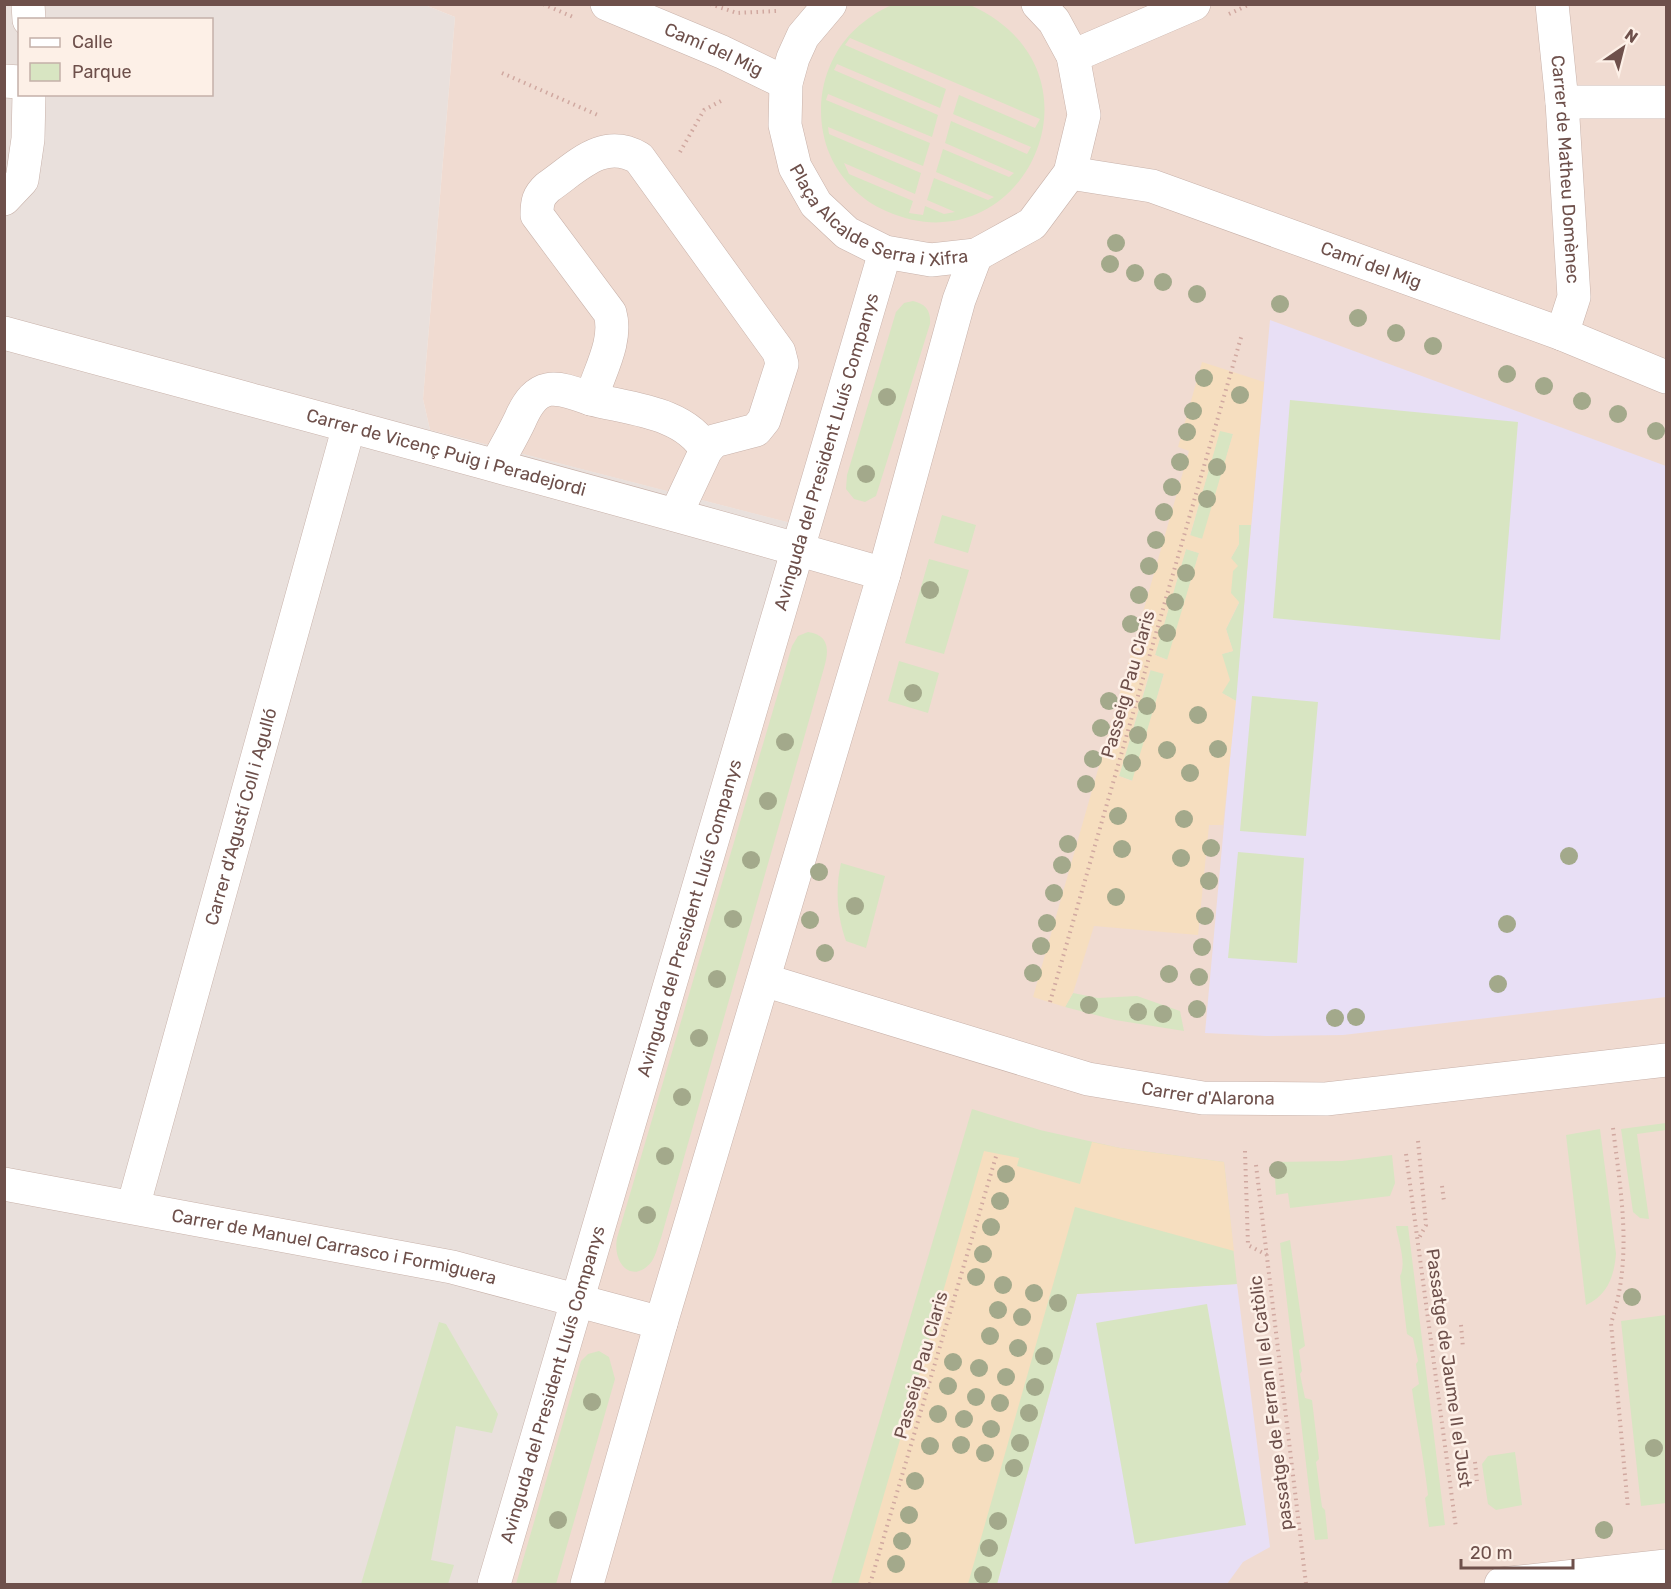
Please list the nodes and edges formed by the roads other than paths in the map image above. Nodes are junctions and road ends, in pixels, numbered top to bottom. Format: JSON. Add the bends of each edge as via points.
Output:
{"nodes":[{"id":1,"x":608,"y":4,"type":"edge"},
{"id":2,"x":830,"y":4,"type":"edge"},
{"id":3,"x":1038,"y":4,"type":"edge"},
{"id":4,"x":1194,"y":4,"type":"edge"},
{"id":5,"x":1552,"y":4,"type":"edge"},
{"id":6,"x":1073,"y":56,"type":"junction"},
{"id":7,"x":786,"y":83,"type":"junction"},
{"id":8,"x":29,"y":96,"type":"edge"},
{"id":9,"x":1562,"y":102,"type":"junction"},
{"id":10,"x":1666,"y":102,"type":"edge"},
{"id":11,"x":1070,"y":173,"type":"junction"},
{"id":12,"x":4,"y":199,"type":"edge"},
{"id":13,"x":885,"y":252,"type":"junction"},
{"id":14,"x":976,"y":255,"type":"junction"},
{"id":15,"x":4,"y":333,"type":"edge"},
{"id":16,"x":1562,"y":334,"type":"junction"},
{"id":17,"x":1666,"y":377,"type":"edge"},
{"id":18,"x":591,"y":399,"type":"junction"},
{"id":19,"x":349,"y":426,"type":"junction"},
{"id":20,"x":706,"y":450,"type":"junction"},
{"id":21,"x":496,"y":465,"type":"junction"},
{"id":22,"x":676,"y":514,"type":"junction"},
{"id":23,"x":808,"y":552,"type":"junction"},
{"id":24,"x":884,"y":574,"type":"junction"},
{"id":25,"x":764,"y":980,"type":"junction"},
{"id":26,"x":1666,"y":1060,"type":"edge"},
{"id":27,"x":4,"y":1184,"type":"edge"},
{"id":28,"x":133,"y":1207,"type":"junction"},
{"id":29,"x":576,"y":1300,"type":"junction"},
{"id":30,"x":661,"y":1323,"type":"junction"},
{"id":31,"x":1666,"y":1566,"type":"edge"},
{"id":32,"x":494,"y":1584,"type":"edge"},
{"id":33,"x":587,"y":1584,"type":"edge"},
{"id":34,"x":1501,"y":1584,"type":"edge"}],
"edges":[{"from":1,"to":7,"type":"street","name":"Camí del Mig"},
{"from":2,"to":7,"type":"street","name":"Plaça Alcalde Serra i Xifra","via":[[803,36]]},
{"from":3,"to":6,"type":"street","name":"Plaça Alcalde Serra i Xifra","via":[[1054,21]]},
{"from":4,"to":6,"type":"street"},
{"from":5,"to":9,"type":"street","name":"Carrer de Matheu Domènec"},
{"from":6,"to":11,"type":"street","name":"Plaça Alcalde Serra i Xifra","via":[[1083,115]]},
{"from":7,"to":13,"type":"street","name":"Plaça Alcalde Serra i Xifra","via":[[784,125],[795,167],[816,204],[847,233]]},
{"from":8,"to":12,"type":"street","via":[[22,180]]},
{"from":9,"to":10,"type":"street"},
{"from":9,"to":16,"type":"street","name":"Carrer de Matheu Domènec","via":[[1574,297]]},
{"from":11,"to":14,"type":"street","name":"Plaça Alcalde Serra i Xifra","via":[[1032,225]]},
{"from":11,"to":16,"type":"street","name":"Camí del Mig","via":[[1152,186]]},
{"from":13,"to":14,"type":"street","name":"Plaça Alcalde Serra i Xifra","via":[[931,260]]},
{"from":13,"to":23,"type":"street","name":"Avinguda del President Lluís Companys"},
{"from":14,"to":24,"type":"street","via":[[959,300]]},
{"from":15,"to":19,"type":"street","name":"Carrer de Vicenç Puig i Peradejordi"},
{"from":16,"to":17,"type":"street","name":"Camí del Mig"},
{"from":18,"to":20,"type":"street","via":[[681,423],[698,435]]},
{"from":18,"to":20,"type":"street","via":[[614,326],[610,313],[537,214],[537,204],[540,194],[599,153],[624,149],[639,158],[779,352],[782,364],[760,425],[756,430],[714,441]]},
{"from":18,"to":21,"type":"street","via":[[548,388],[535,394]]},
{"from":19,"to":21,"type":"street","name":"Carrer de Vicenç Puig i Peradejordi"},
{"from":19,"to":28,"type":"street","name":"Carrer d'Agustí Coll i Agulló"},
{"from":20,"to":22,"type":"street"},
{"from":21,"to":22,"type":"street","name":"Carrer de Vicenç Puig i Peradejordi"},
{"from":22,"to":23,"type":"street","name":"Carrer de Vicenç Puig i Peradejordi"},
{"from":23,"to":24,"type":"street","name":"Carrer de Vicenç Puig i Peradejordi"},
{"from":23,"to":29,"type":"street","name":"Avinguda del President Lluís Companys","via":[[764,661]]},
{"from":24,"to":25,"type":"street"},
{"from":25,"to":26,"type":"street","name":"Carrer d'Alarona","via":[[1088,1079],[1203,1098],[1326,1099]]},
{"from":25,"to":30,"type":"street"},
{"from":27,"to":28,"type":"street","name":"Carrer de Manuel Carrasco i Formiguera"},
{"from":28,"to":29,"type":"street","name":"Carrer de Manuel Carrasco i Formiguera","via":[[452,1267]]},
{"from":29,"to":30,"type":"street","name":"Carrer de Manuel Carrasco i Formiguera"},
{"from":29,"to":32,"type":"street","name":"Avinguda del President Lluís Companys"},
{"from":30,"to":33,"type":"street"},
{"from":31,"to":34,"type":"street"}]}
